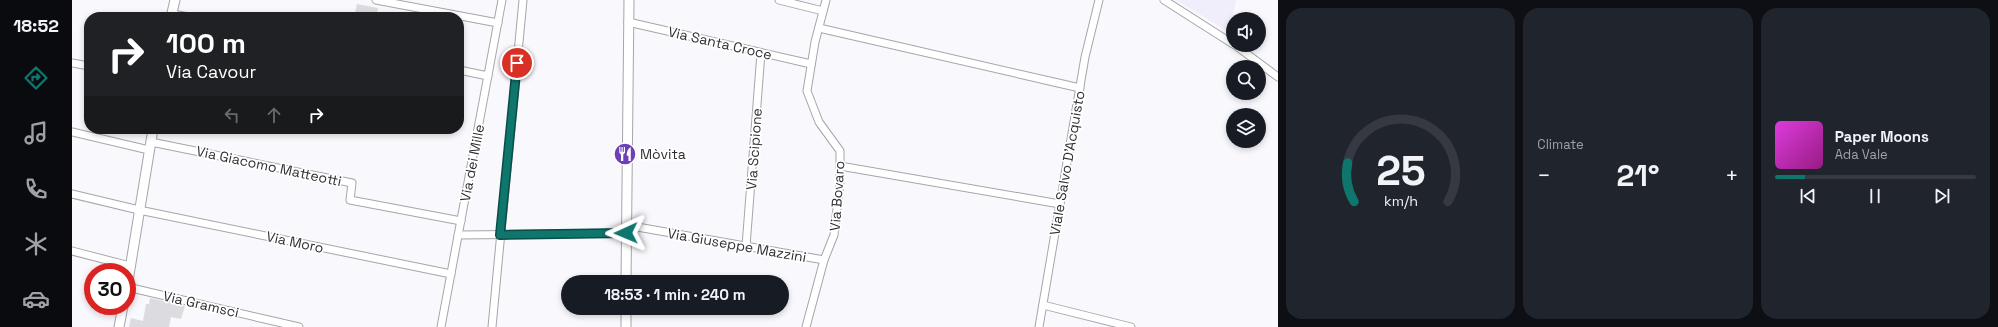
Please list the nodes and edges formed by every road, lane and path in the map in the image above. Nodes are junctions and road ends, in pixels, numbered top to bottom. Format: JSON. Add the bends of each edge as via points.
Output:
{"nodes":[{"id":1,"x":175,"y":0,"type":"edge"},
{"id":2,"x":376,"y":0,"type":"edge"},
{"id":3,"x":502,"y":0,"type":"edge"},
{"id":4,"x":523,"y":0,"type":"edge"},
{"id":5,"x":629,"y":0,"type":"edge"},
{"id":6,"x":779,"y":0,"type":"edge"},
{"id":7,"x":826,"y":0,"type":"edge"},
{"id":8,"x":1098,"y":0,"type":"edge"},
{"id":9,"x":1164,"y":0,"type":"edge"},
{"id":10,"x":173,"y":12,"type":"edge"},
{"id":11,"x":440,"y":12,"type":"edge"},
{"id":12,"x":823,"y":12,"type":"junction"},
{"id":13,"x":464,"y":17,"type":"edge"},
{"id":14,"x":628,"y":22,"type":"junction"},
{"id":15,"x":498,"y":23,"type":"junction"},
{"id":16,"x":819,"y":28,"type":"junction"},
{"id":17,"x":1226,"y":39,"type":"edge"},
{"id":18,"x":761,"y":52,"type":"junction"},
{"id":19,"x":1245,"y":52,"type":"edge"},
{"id":20,"x":72,"y":63,"type":"edge"},
{"id":21,"x":811,"y":64,"type":"junction"},
{"id":22,"x":84,"y":65,"type":"edge"},
{"id":23,"x":464,"y":71,"type":"edge"},
{"id":24,"x":488,"y":76,"type":"junction"},
{"id":25,"x":1278,"y":77,"type":"edge"},
{"id":26,"x":1080,"y":88,"type":"junction"},
{"id":27,"x":72,"y":132,"type":"edge"},
{"id":28,"x":152,"y":134,"type":"edge"},
{"id":29,"x":150,"y":146,"type":"junction"},
{"id":30,"x":840,"y":166,"type":"junction"},
{"id":31,"x":72,"y":194,"type":"edge"},
{"id":32,"x":1060,"y":204,"type":"junction"},
{"id":33,"x":139,"y":210,"type":"junction"},
{"id":34,"x":461,"y":221,"type":"junction"},
{"id":35,"x":626,"y":229,"type":"junction"},
{"id":36,"x":500,"y":235,"type":"junction"},
{"id":37,"x":458,"y":236,"type":"junction"},
{"id":38,"x":746,"y":246,"type":"junction"},
{"id":39,"x":72,"y":251,"type":"edge"},
{"id":40,"x":824,"y":260,"type":"junction"},
{"id":41,"x":118,"y":263,"type":"edge"},
{"id":42,"x":130,"y":263,"type":"edge"},
{"id":43,"x":451,"y":274,"type":"junction"},
{"id":44,"x":626,"y":275,"type":"edge"},
{"id":45,"x":136,"y":289,"type":"edge"},
{"id":46,"x":1043,"y":305,"type":"junction"},
{"id":47,"x":121,"y":315,"type":"edge"},
{"id":48,"x":626,"y":315,"type":"edge"},
{"id":49,"x":119,"y":327,"type":"edge"},
{"id":50,"x":299,"y":327,"type":"edge"},
{"id":51,"x":441,"y":327,"type":"edge"},
{"id":52,"x":492,"y":327,"type":"edge"},
{"id":53,"x":626,"y":327,"type":"edge"},
{"id":54,"x":806,"y":327,"type":"edge"},
{"id":55,"x":1039,"y":327,"type":"edge"},
{"id":56,"x":1131,"y":327,"type":"edge"}],
"edges":[{"from":1,"to":10,"type":"street"},
{"from":2,"to":11,"type":"street"},
{"from":3,"to":15,"type":"street","name":"Via dei Mille"},
{"from":4,"to":36,"type":"street"},
{"from":5,"to":14,"type":"street"},
{"from":6,"to":12,"type":"street"},
{"from":7,"to":12,"type":"street","name":"Via Bovaro"},
{"from":8,"to":26,"type":"street","name":"Viale Salvo D'Acquisto"},
{"from":9,"to":17,"type":"street"},
{"from":12,"to":16,"type":"street","name":"Via Bovaro"},
{"from":13,"to":15,"type":"street"},
{"from":14,"to":18,"type":"street","name":"Via Santa Croce"},
{"from":14,"to":35,"type":"street"},
{"from":15,"to":24,"type":"street","name":"Via dei Mille"},
{"from":16,"to":21,"type":"street","name":"Via Bovaro"},
{"from":16,"to":26,"type":"street"},
{"from":18,"to":21,"type":"street","name":"Via Santa Croce"},
{"from":18,"to":38,"type":"street","name":"Via Scipione"},
{"from":19,"to":25,"type":"street"},
{"from":20,"to":22,"type":"street"},
{"from":21,"to":30,"type":"street","name":"Via Bovaro","via":[[807,91],[819,122],[840,151]]},
{"from":23,"to":24,"type":"street"},
{"from":24,"to":34,"type":"street","name":"Via dei Mille"},
{"from":26,"to":32,"type":"street","name":"Viale Salvo D'Acquisto"},
{"from":27,"to":29,"type":"street"},
{"from":28,"to":29,"type":"street"},
{"from":29,"to":33,"type":"street"},
{"from":29,"to":34,"type":"street","name":"Via Giacomo Matteotti","via":[[352,183],[350,200]]},
{"from":30,"to":32,"type":"street"},
{"from":30,"to":40,"type":"street","name":"Via Bovaro","via":[[834,236]]},
{"from":31,"to":33,"type":"street","name":"Via Moro"},
{"from":32,"to":46,"type":"street","name":"Viale Salvo D'Acquisto"},
{"from":33,"to":42,"type":"street"},
{"from":33,"to":43,"type":"street","name":"Via Moro"},
{"from":34,"to":37,"type":"street","name":"Via dei Mille"},
{"from":35,"to":36,"type":"street","name":"Via Giuseppe Mazzini"},
{"from":35,"to":38,"type":"street","name":"Via Giuseppe Mazzini"},
{"from":35,"to":44,"type":"street"},
{"from":36,"to":37,"type":"street","name":"Via Giuseppe Mazzini"},
{"from":36,"to":52,"type":"street"},
{"from":37,"to":43,"type":"street","name":"Via dei Mille"},
{"from":38,"to":40,"type":"street","name":"Via Giuseppe Mazzini"},
{"from":39,"to":41,"type":"street"},
{"from":40,"to":54,"type":"street","name":"Via Bovaro"},
{"from":43,"to":51,"type":"street","name":"Via dei Mille"},
{"from":45,"to":50,"type":"street","name":"Via Gramsci"},
{"from":46,"to":55,"type":"street","name":"Viale Salvo D'Acquisto"},
{"from":46,"to":56,"type":"street"},
{"from":47,"to":49,"type":"street"},
{"from":48,"to":53,"type":"street"}]}
